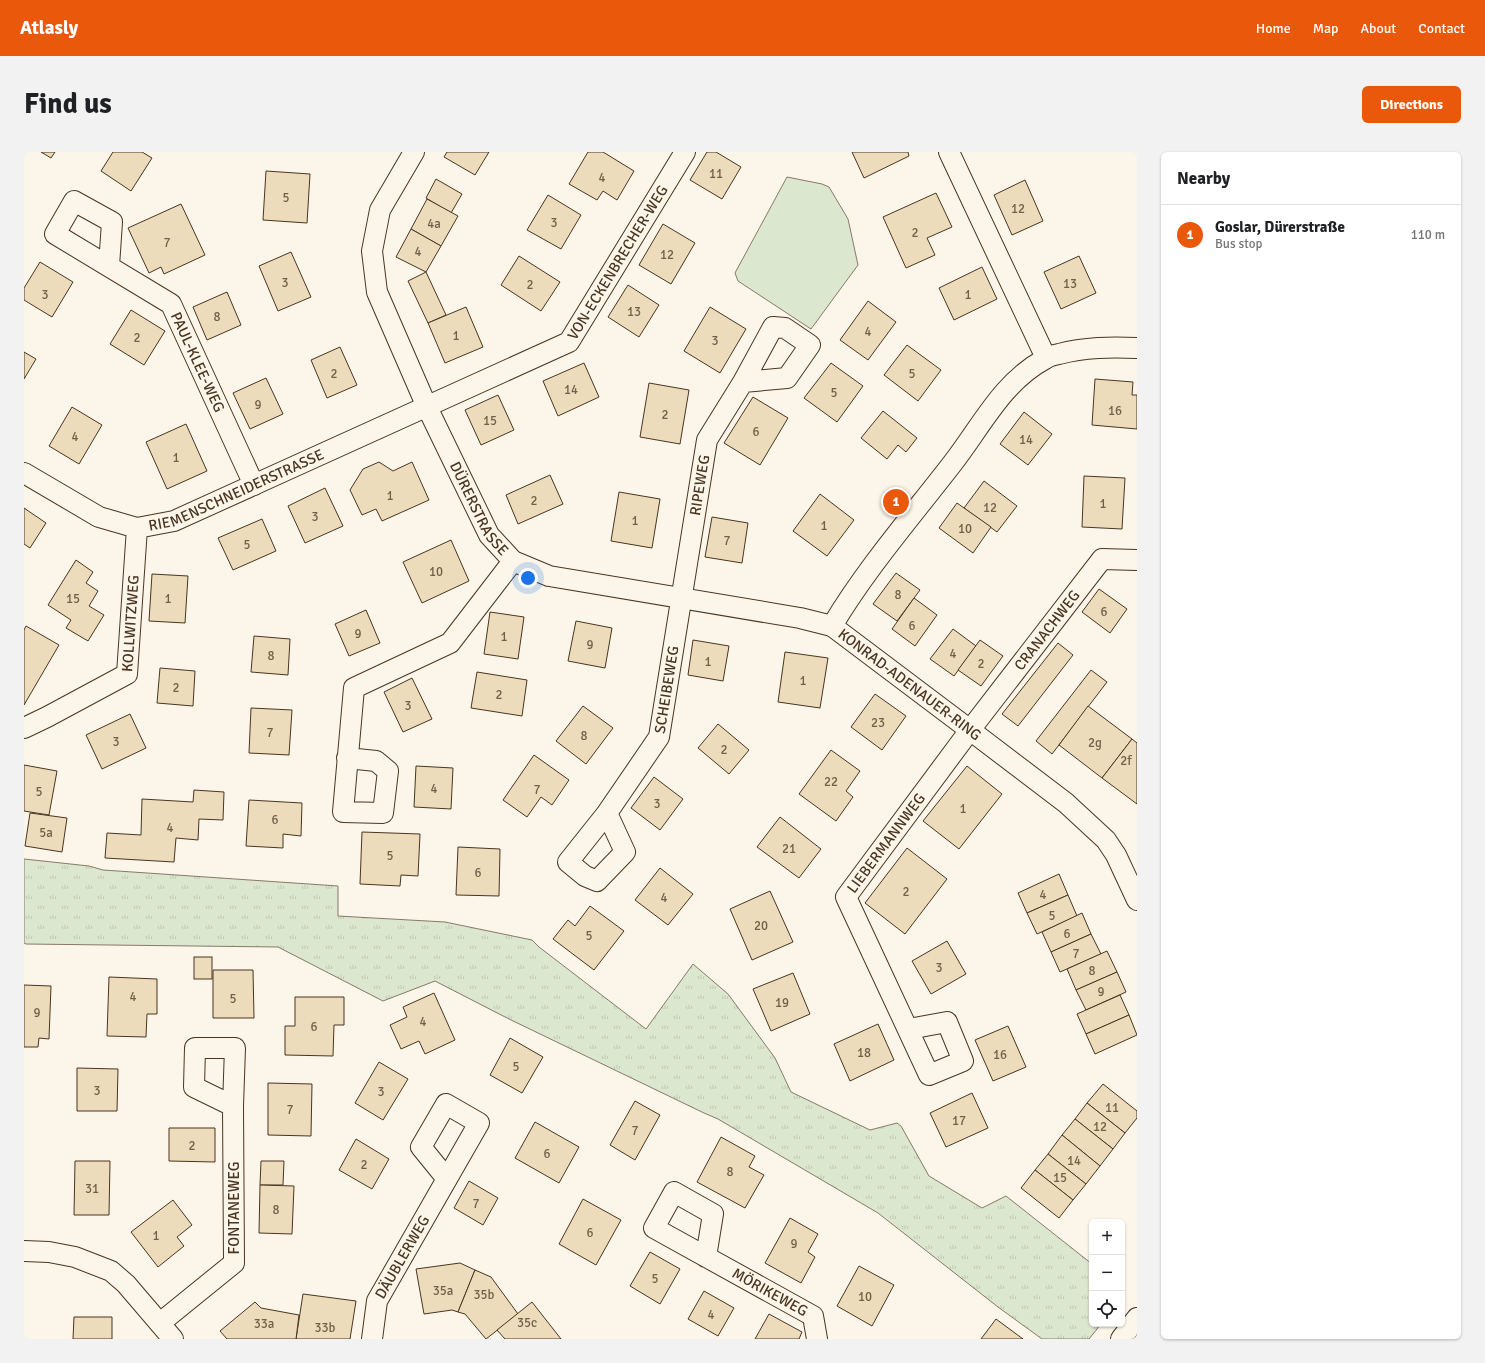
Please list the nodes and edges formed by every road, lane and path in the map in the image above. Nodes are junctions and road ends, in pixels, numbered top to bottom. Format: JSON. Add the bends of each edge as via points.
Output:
{"nodes":[{"id":1,"x":414,"y":152,"type":"edge"},
{"id":2,"x":685,"y":152,"type":"edge"},
{"id":3,"x":950,"y":152,"type":"edge"},
{"id":4,"x":110,"y":266,"type":"dead end"},
{"id":5,"x":1137,"y":348,"type":"edge"},
{"id":6,"x":1046,"y":358,"type":"junction"},
{"id":7,"x":743,"y":382,"type":"dead end"},
{"id":8,"x":427,"y":407,"type":"junction"},
{"id":9,"x":24,"y":473,"type":"edge"},
{"id":10,"x":254,"y":485,"type":"junction"},
{"id":11,"x":137,"y":528,"type":"junction"},
{"id":12,"x":1137,"y":560,"type":"edge"},
{"id":13,"x":513,"y":561,"type":"junction"},
{"id":14,"x":681,"y":599,"type":"junction"},
{"id":15,"x":832,"y":626,"type":"junction"},
{"id":16,"x":24,"y":728,"type":"edge"},
{"id":17,"x":970,"y":730,"type":"junction"},
{"id":18,"x":347,"y":758,"type":"dead end"},
{"id":19,"x":607,"y":813,"type":"dead end"},
{"id":20,"x":1137,"y":900,"type":"edge"},
{"id":21,"x":909,"y":1029,"type":"dead end"},
{"id":22,"x":233,"y":1106,"type":"dead end"},
{"id":23,"x":447,"y":1179,"type":"dead end"},
{"id":24,"x":24,"y":1251,"type":"edge"},
{"id":25,"x":706,"y":1257,"type":"dead end"},
{"id":26,"x":1137,"y":1318,"type":"edge"},
{"id":27,"x":160,"y":1323,"type":"junction"},
{"id":28,"x":1137,"y":1330,"type":"edge"},
{"id":29,"x":173,"y":1339,"type":"edge"},
{"id":30,"x":372,"y":1339,"type":"edge"},
{"id":31,"x":817,"y":1339,"type":"edge"},
{"id":32,"x":1121,"y":1339,"type":"edge"},
{"id":33,"x":1131,"y":1339,"type":"edge"}],
"edges":[{"from":1,"to":8,"type":"street","name":"DÜRERSTRASSE","via":[[380,210],[372,251],[377,292]]},
{"from":2,"to":8,"type":"street","name":"VON-ECKENBRECHER-WEG","via":[[569,342]]},
{"from":3,"to":6,"type":"street"},
{"from":4,"to":10,"type":"street","name":"PAUL-KLEE-WEG","via":[[171,304]]},
{"from":5,"to":6,"type":"street","name":"KONRAD-ADENAUER-RING","via":[[1102,347],[1070,351]]},
{"from":6,"to":15,"type":"street","name":"KONRAD-ADENAUER-RING","via":[[1018,376],[1002,394],[961,452],[848,598]]},
{"from":7,"to":14,"type":"street","name":"RIPEWEG","via":[[707,440]]},
{"from":8,"to":10,"type":"street","name":"RIEMENSCHNEIDERSTRASSE"},
{"from":8,"to":13,"type":"street","name":"DÜRERSTRASSE","via":[[489,535]]},
{"from":9,"to":11,"type":"street","name":"RIEMENSCHNEIDERSTRASSE","via":[[99,517]]},
{"from":10,"to":11,"type":"street","name":"RIEMENSCHNEIDERSTRASSE","via":[[174,521]]},
{"from":11,"to":16,"type":"street","name":"KOLLWITZWEG","via":[[127,674]]},
{"from":12,"to":17,"type":"street","name":"CRANACHWEG","via":[[1102,559]]},
{"from":13,"to":14,"type":"street","name":"DÜRERSTRASSE","via":[[550,576]]},
{"from":13,"to":18,"type":"street","via":[[450,643],[354,688]]},
{"from":14,"to":15,"type":"street","name":"DÜRERSTRASSE","via":[[800,618]]},
{"from":14,"to":19,"type":"street","name":"SCHEIBEWEG","via":[[658,737]]},
{"from":15,"to":17,"type":"street","name":"KONRAD-ADENAUER-RING"},
{"from":17,"to":20,"type":"street","name":"KONRAD-ADENAUER-RING","via":[[1066,803],[1106,840]]},
{"from":17,"to":21,"type":"street","name":"LIEBERMANNWEG","via":[[846,897]]},
{"from":22,"to":27,"type":"street","name":"FONTANEWEG","via":[[234,1263]]},
{"from":23,"to":30,"type":"street","name":"DÄUBLERWEG","via":[[377,1300]]},
{"from":24,"to":27,"type":"street","via":[[75,1257],[111,1271],[126,1284]]},
{"from":25,"to":31,"type":"street","name":"MÖRIKEWEG","via":[[813,1316]]},
{"from":26,"to":32,"type":"street"},
{"from":27,"to":29,"type":"street"},
{"from":28,"to":33,"type":"street"}]}
